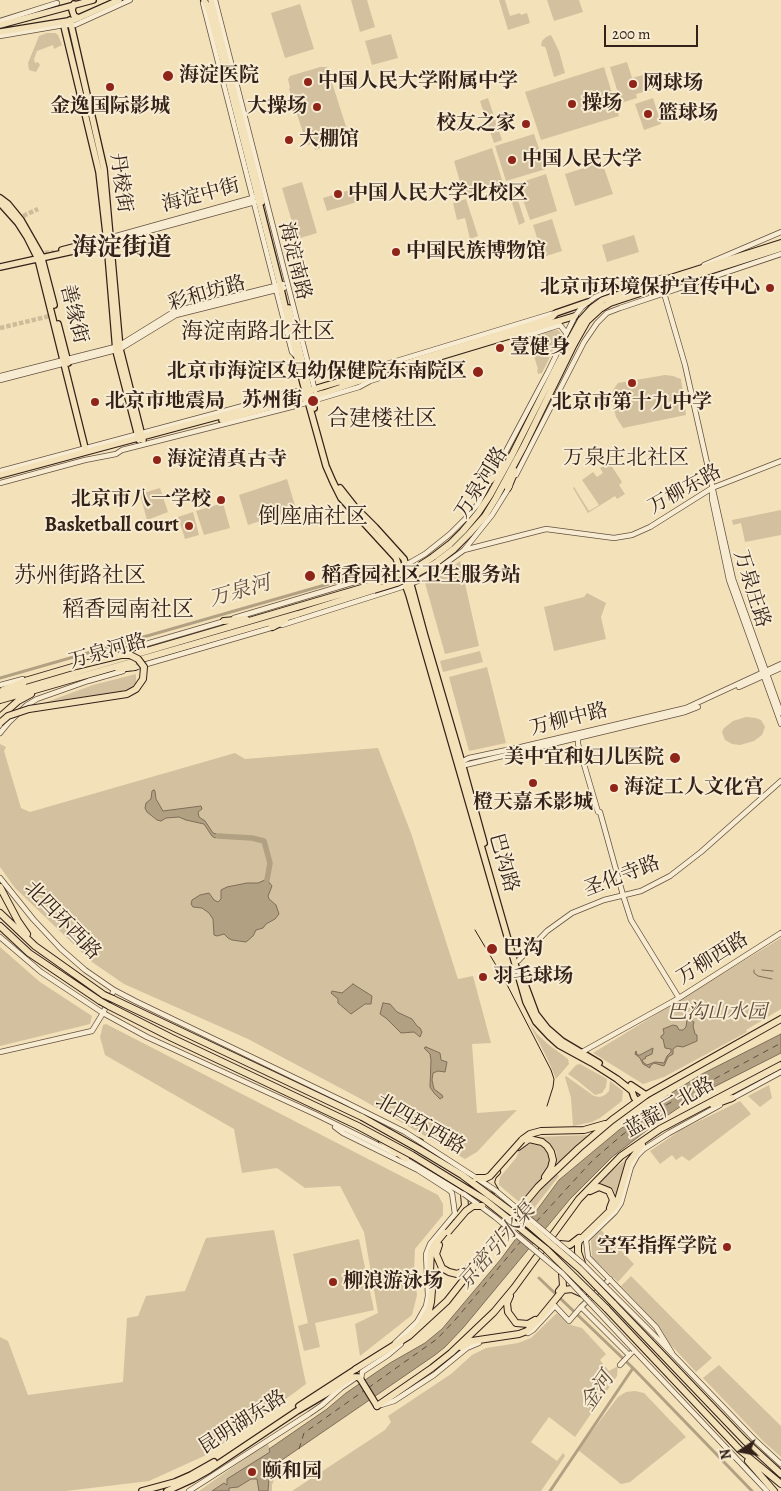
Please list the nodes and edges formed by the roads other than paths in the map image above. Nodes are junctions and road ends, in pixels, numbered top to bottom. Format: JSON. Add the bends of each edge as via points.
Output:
{"nodes":[{"id":1,"x":93,"y":0,"type":"edge"},
{"id":2,"x":119,"y":0,"type":"edge"},
{"id":3,"x":130,"y":0,"type":"edge"},
{"id":4,"x":211,"y":0,"type":"edge"},
{"id":5,"x":215,"y":0,"type":"edge"},
{"id":6,"x":204,"y":1,"type":"edge"},
{"id":7,"x":57,"y":3,"type":"joint"},
{"id":8,"x":74,"y":4,"type":"junction"},
{"id":9,"x":65,"y":7,"type":"junction"},
{"id":10,"x":45,"y":13,"type":"junction"},
{"id":11,"x":79,"y":18,"type":"junction"},
{"id":12,"x":0,"y":21,"type":"edge"},
{"id":13,"x":67,"y":23,"type":"junction"},
{"id":14,"x":48,"y":24,"type":"junction"},
{"id":15,"x":0,"y":25,"type":"edge"},
{"id":16,"x":0,"y":34,"type":"edge"},
{"id":17,"x":0,"y":198,"type":"edge"},
{"id":18,"x":260,"y":198,"type":"junction"},
{"id":19,"x":0,"y":203,"type":"edge"},
{"id":20,"x":781,"y":232,"type":"edge"},
{"id":21,"x":109,"y":240,"type":"junction"},
{"id":22,"x":780,"y":240,"type":"edge"},
{"id":23,"x":781,"y":251,"type":"edge"},
{"id":24,"x":753,"y":254,"type":"junction"},
{"id":25,"x":40,"y":257,"type":"junction"},
{"id":26,"x":0,"y":265,"type":"edge"},
{"id":27,"x":280,"y":287,"type":"junction"},
{"id":28,"x":664,"y":293,"type":"junction"},
{"id":29,"x":595,"y":298,"type":"junction"},
{"id":30,"x":588,"y":302,"type":"junction"},
{"id":31,"x":607,"y":314,"type":"junction"},
{"id":32,"x":575,"y":316,"type":"junction"},
{"id":33,"x":597,"y":322,"type":"junction"},
{"id":34,"x":567,"y":333,"type":"junction"},
{"id":35,"x":514,"y":335,"type":"junction"},
{"id":36,"x":584,"y":342,"type":"junction"},
{"id":37,"x":572,"y":343,"type":"junction"},
{"id":38,"x":118,"y":348,"type":"junction"},
{"id":39,"x":65,"y":362,"type":"junction"},
{"id":40,"x":0,"y":376,"type":"edge"},
{"id":41,"x":0,"y":380,"type":"edge"},
{"id":42,"x":311,"y":395,"type":"junction"},
{"id":43,"x":140,"y":437,"type":"junction"},
{"id":44,"x":524,"y":446,"type":"junction"},
{"id":45,"x":85,"y":448,"type":"junction"},
{"id":46,"x":512,"y":455,"type":"junction"},
{"id":47,"x":781,"y":461,"type":"edge"},
{"id":48,"x":0,"y":471,"type":"edge"},
{"id":49,"x":0,"y":477,"type":"edge"},
{"id":50,"x":491,"y":480,"type":"junction"},
{"id":51,"x":0,"y":483,"type":"edge"},
{"id":52,"x":508,"y":488,"type":"junction"},
{"id":53,"x":712,"y":488,"type":"junction"},
{"id":54,"x":478,"y":534,"type":"junction"},
{"id":55,"x":486,"y":545,"type":"junction"},
{"id":56,"x":464,"y":550,"type":"junction"},
{"id":57,"x":423,"y":555,"type":"junction"},
{"id":58,"x":435,"y":560,"type":"junction"},
{"id":59,"x":406,"y":565,"type":"junction"},
{"id":60,"x":399,"y":568,"type":"junction"},
{"id":61,"x":435,"y":571,"type":"junction"},
{"id":62,"x":375,"y":576,"type":"junction"},
{"id":63,"x":406,"y":576,"type":"junction"},
{"id":64,"x":408,"y":585,"type":"junction"},
{"id":65,"x":373,"y":587,"type":"junction"},
{"id":66,"x":390,"y":592,"type":"junction"},
{"id":67,"x":380,"y":594,"type":"junction"},
{"id":68,"x":298,"y":614,"type":"junction"},
{"id":69,"x":262,"y":617,"type":"junction"},
{"id":70,"x":224,"y":621,"type":"junction"},
{"id":71,"x":272,"y":627,"type":"junction"},
{"id":72,"x":130,"y":649,"type":"junction"},
{"id":73,"x":102,"y":664,"type":"junction"},
{"id":74,"x":781,"y":666,"type":"edge"},
{"id":75,"x":135,"y":667,"type":"junction"},
{"id":76,"x":95,"y":673,"type":"junction"},
{"id":77,"x":765,"y":673,"type":"junction"},
{"id":78,"x":0,"y":685,"type":"edge"},
{"id":79,"x":46,"y":687,"type":"junction"},
{"id":80,"x":0,"y":692,"type":"edge"},
{"id":81,"x":0,"y":700,"type":"edge"},
{"id":82,"x":781,"y":713,"type":"edge"},
{"id":83,"x":0,"y":717,"type":"edge"},
{"id":84,"x":0,"y":723,"type":"edge"},
{"id":85,"x":781,"y":724,"type":"edge"},
{"id":86,"x":0,"y":733,"type":"edge"},
{"id":87,"x":578,"y":735,"type":"junction"},
{"id":88,"x":460,"y":764,"type":"junction"},
{"id":89,"x":781,"y":781,"type":"edge"},
{"id":90,"x":0,"y":878,"type":"edge"},
{"id":91,"x":0,"y":887,"type":"edge"},
{"id":92,"x":0,"y":895,"type":"edge"},
{"id":93,"x":623,"y":895,"type":"junction"},
{"id":94,"x":0,"y":912,"type":"edge"},
{"id":95,"x":18,"y":921,"type":"junction"},
{"id":96,"x":0,"y":926,"type":"edge"},
{"id":97,"x":781,"y":934,"type":"edge"},
{"id":98,"x":0,"y":937,"type":"edge"},
{"id":99,"x":35,"y":946,"type":"junction"},
{"id":100,"x":518,"y":961,"type":"junction"},
{"id":101,"x":114,"y":990,"type":"junction"},
{"id":102,"x":102,"y":998,"type":"junction"},
{"id":103,"x":679,"y":998,"type":"junction"},
{"id":104,"x":103,"y":1013,"type":"junction"},
{"id":105,"x":781,"y":1019,"type":"edge"},
{"id":106,"x":0,"y":1052,"type":"edge"},
{"id":107,"x":582,"y":1052,"type":"junction"},
{"id":108,"x":781,"y":1065,"type":"edge"},
{"id":109,"x":781,"y":1072,"type":"edge"},
{"id":110,"x":646,"y":1094,"type":"junction"},
{"id":111,"x":732,"y":1098,"type":"junction"},
{"id":112,"x":637,"y":1101,"type":"junction"},
{"id":113,"x":696,"y":1111,"type":"junction"},
{"id":114,"x":315,"y":1114,"type":"junction"},
{"id":115,"x":612,"y":1120,"type":"junction"},
{"id":116,"x":377,"y":1126,"type":"junction"},
{"id":117,"x":660,"y":1129,"type":"junction"},
{"id":118,"x":373,"y":1134,"type":"junction"},
{"id":119,"x":421,"y":1142,"type":"junction"},
{"id":120,"x":406,"y":1159,"type":"junction"},
{"id":121,"x":476,"y":1178,"type":"junction"},
{"id":122,"x":538,"y":1187,"type":"junction"},
{"id":123,"x":495,"y":1190,"type":"junction"},
{"id":124,"x":464,"y":1194,"type":"junction"},
{"id":125,"x":579,"y":1199,"type":"junction"},
{"id":126,"x":482,"y":1206,"type":"junction"},
{"id":127,"x":613,"y":1206,"type":"junction"},
{"id":128,"x":560,"y":1244,"type":"junction"},
{"id":129,"x":582,"y":1263,"type":"junction"},
{"id":130,"x":475,"y":1265,"type":"junction"},
{"id":131,"x":562,"y":1273,"type":"junction"},
{"id":132,"x":610,"y":1279,"type":"junction"},
{"id":133,"x":514,"y":1288,"type":"junction"},
{"id":134,"x":583,"y":1294,"type":"junction"},
{"id":135,"x":581,"y":1307,"type":"junction"},
{"id":136,"x":541,"y":1316,"type":"junction"},
{"id":137,"x":409,"y":1336,"type":"junction"},
{"id":138,"x":386,"y":1350,"type":"junction"},
{"id":139,"x":634,"y":1350,"type":"junction"},
{"id":140,"x":451,"y":1353,"type":"junction"},
{"id":141,"x":672,"y":1353,"type":"junction"},
{"id":142,"x":628,"y":1356,"type":"junction"},
{"id":143,"x":622,"y":1363,"type":"dead end"},
{"id":144,"x":356,"y":1369,"type":"joint"},
{"id":145,"x":360,"y":1378,"type":"junction"},
{"id":146,"x":377,"y":1406,"type":"junction"},
{"id":147,"x":740,"y":1450,"type":"junction"},
{"id":148,"x":781,"y":1464,"type":"edge"},
{"id":149,"x":781,"y":1474,"type":"edge"},
{"id":150,"x":779,"y":1483,"type":"edge"},
{"id":151,"x":166,"y":1489,"type":"edge"},
{"id":152,"x":771,"y":1490,"type":"edge"},
{"id":153,"x":142,"y":1491,"type":"edge"},
{"id":154,"x":189,"y":1491,"type":"edge"}],
"edges":[{"from":1,"to":8,"type":"main road"},
{"from":2,"to":11,"type":"main road"},
{"from":3,"to":13,"type":"street","via":[[75,25]]},
{"from":4,"to":18,"type":"main road","name":"海淀南路"},
{"from":5,"to":18,"type":"street","name":"海淀南路"},
{"from":6,"to":18,"type":"main road","name":"海淀南路","via":[[211,16]]},
{"from":7,"to":9,"type":"main road"},
{"from":7,"to":12,"type":"street"},
{"from":8,"to":9,"type":"main road"},
{"from":8,"to":11,"type":"main road","via":[[74,16]]},
{"from":9,"to":10,"type":"main road"},
{"from":10,"to":14,"type":"main road","via":[[51,17]]},
{"from":10,"to":15,"type":"main road"},
{"from":11,"to":13,"type":"main road"},
{"from":13,"to":14,"type":"main road"},
{"from":13,"to":16,"type":"street"},
{"from":13,"to":21,"type":"main road","name":"丹棱街","via":[[104,169]]},
{"from":14,"to":16,"type":"main road"},
{"from":17,"to":25,"type":"main road","name":"善缘街","via":[[21,220]]},
{"from":18,"to":21,"type":"street","name":"海淀中街"},
{"from":18,"to":27,"type":"main road","name":"海淀南路"},
{"from":18,"to":42,"type":"street","name":"海淀南路"},
{"from":19,"to":25,"type":"main road","name":"善缘街","via":[[18,222]]},
{"from":20,"to":29,"type":"street","name":"万泉河路","via":[[702,265],[612,290]]},
{"from":21,"to":25,"type":"main road","name":"海淀中街"},
{"from":21,"to":38,"type":"main road","name":"丹棱街"},
{"from":22,"to":24,"type":"highway","name":"万泉河路"},
{"from":23,"to":24,"type":"highway"},
{"from":23,"to":28,"type":"street","name":"万泉河路"},
{"from":24,"to":37,"type":"highway","name":"万泉河路","bridge":true,"via":[[609,297],[581,320]]},
{"from":25,"to":26,"type":"main road","name":"海淀中街"},
{"from":25,"to":39,"type":"main road","name":"善缘街"},
{"from":27,"to":38,"type":"street","name":"彩和坊路","via":[[176,315]]},
{"from":27,"to":42,"type":"main road","name":"海淀南路"},
{"from":27,"to":42,"type":"main road","name":"海淀南路","via":[[296,356]]},
{"from":28,"to":31,"type":"street","name":"万泉河路"},
{"from":28,"to":53,"type":"street","name":"万泉庄路","via":[[686,365]]},
{"from":29,"to":30,"type":"street","name":"万泉河路"},
{"from":29,"to":31,"type":"street"},
{"from":30,"to":32,"type":"street","name":"万泉河路"},
{"from":30,"to":33,"type":"street"},
{"from":30,"to":42,"type":"main road","via":[[552,317],[338,382]]},
{"from":31,"to":33,"type":"street","name":"万泉河路"},
{"from":32,"to":33,"type":"street"},
{"from":32,"to":34,"type":"street","name":"万泉河路"},
{"from":32,"to":35,"type":"main road"},
{"from":33,"to":36,"type":"street","name":"万泉河路"},
{"from":34,"to":35,"type":"street","via":[[560,324],[532,334]]},
{"from":34,"to":36,"type":"street"},
{"from":34,"to":50,"type":"street","name":"万泉河路"},
{"from":35,"to":42,"type":"main road"},
{"from":36,"to":52,"type":"street","name":"万泉河路"},
{"from":37,"to":44,"type":"highway","name":"万泉河路"},
{"from":37,"to":46,"type":"highway","name":"万泉河路"},
{"from":38,"to":39,"type":"street","name":"彩和坊路"},
{"from":38,"to":43,"type":"main road","name":"丹棱街"},
{"from":39,"to":40,"type":"street","name":"彩和坊路"},
{"from":39,"to":41,"type":"street","name":"彩和坊路"},
{"from":39,"to":45,"type":"main road","name":"善缘街"},
{"from":42,"to":43,"type":"main road"},
{"from":42,"to":43,"type":"main road","via":[[297,395]]},
{"from":42,"to":51,"type":"street","via":[[116,454]]},
{"from":42,"to":59,"type":"main road","name":"海淀南路","via":[[327,457],[340,488],[400,554]]},
{"from":42,"to":60,"type":"main road","name":"海淀南路","via":[[326,466],[337,490],[396,558]]},
{"from":43,"to":45,"type":"street"},
{"from":43,"to":49,"type":"main road"},
{"from":44,"to":52,"type":"highway"},
{"from":44,"to":58,"type":"highway","name":"万泉河路","via":[[485,516],[454,549]]},
{"from":45,"to":48,"type":"street"},
{"from":46,"to":50,"type":"highway"},
{"from":46,"to":58,"type":"highway","name":"万泉河路","via":[[478,513]]},
{"from":47,"to":53,"type":"street","name":"万柳东路"},
{"from":50,"to":57,"type":"street","name":"万泉河路","via":[[466,518]]},
{"from":52,"to":54,"type":"street","name":"万泉河路"},
{"from":53,"to":55,"type":"street","name":"万柳东路","via":[[632,535],[614,538],[546,529]]},
{"from":53,"to":77,"type":"street","name":"万泉庄路","via":[[732,579]]},
{"from":54,"to":55,"type":"street","via":[[477,540]]},
{"from":54,"to":56,"type":"street","name":"万泉河路"},
{"from":55,"to":56,"type":"street","name":"万柳东路"},
{"from":56,"to":61,"type":"street","name":"万泉河路"},
{"from":57,"to":59,"type":"street","name":"万泉河路"},
{"from":57,"to":61,"type":"street"},
{"from":57,"to":63,"type":"street","via":[[424,566]]},
{"from":58,"to":65,"type":"highway","name":"万泉河路","bridge":true},
{"from":59,"to":60,"type":"street","name":"万泉河路"},
{"from":59,"to":63,"type":"main road","name":"海淀南路"},
{"from":60,"to":62,"type":"street","name":"万泉河路"},
{"from":60,"to":63,"type":"main road","name":"海淀南路"},
{"from":61,"to":64,"type":"street","name":"万泉河路"},
{"from":62,"to":67,"type":"street"},
{"from":62,"to":70,"type":"street","name":"万泉河路"},
{"from":63,"to":64,"type":"main road","name":"巴沟路"},
{"from":63,"to":66,"type":"street","via":[[391,582]]},
{"from":64,"to":66,"type":"street","name":"万泉河路"},
{"from":64,"to":88,"type":"main road","name":"巴沟路"},
{"from":65,"to":68,"type":"highway","name":"万泉河路"},
{"from":65,"to":69,"type":"highway","name":"万泉河路"},
{"from":66,"to":67,"type":"street","name":"万泉河路"},
{"from":67,"to":71,"type":"street","name":"万泉河路"},
{"from":68,"to":71,"type":"highway"},
{"from":68,"to":76,"type":"highway","name":"万泉河路"},
{"from":69,"to":70,"type":"highway"},
{"from":69,"to":73,"type":"highway","name":"万泉河路"},
{"from":70,"to":72,"type":"street","name":"万泉河路"},
{"from":71,"to":75,"type":"street","name":"万泉河路"},
{"from":72,"to":73,"type":"highway"},
{"from":72,"to":78,"type":"street","name":"万泉河路"},
{"from":73,"to":80,"type":"highway","name":"万泉河路"},
{"from":74,"to":77,"type":"street","name":"万柳中路"},
{"from":75,"to":76,"type":"highway"},
{"from":75,"to":86,"type":"street","name":"万泉河路","via":[[37,699]]},
{"from":76,"to":79,"type":"highway","name":"万泉河路"},
{"from":77,"to":82,"type":"street","name":"万泉庄路"},
{"from":77,"to":85,"type":"street","name":"万泉庄路"},
{"from":77,"to":87,"type":"street","name":"万柳中路","via":[[686,708]]},
{"from":79,"to":81,"type":"highway","name":"万泉河路"},
{"from":79,"to":83,"type":"highway","via":[[18,701]]},
{"from":80,"to":84,"type":"highway","bridge":true,"via":[[25,681],[121,655],[138,658],[144,667],[143,679],[136,689],[127,694],[29,709],[8,716]]},
{"from":87,"to":88,"type":"street","name":"万柳中路"},
{"from":87,"to":93,"type":"street"},
{"from":88,"to":100,"type":"main road","name":"巴沟路"},
{"from":88,"to":112,"type":"main road","name":"巴沟路","via":[[530,1012],[559,1045],[617,1079],[632,1091]]},
{"from":89,"to":93,"type":"street","name":"圣化寺路","via":[[670,876]]},
{"from":90,"to":101,"type":"street","name":"北四环西路","via":[[61,949]]},
{"from":91,"to":95,"type":"highway"},
{"from":92,"to":95,"type":"highway"},
{"from":93,"to":100,"type":"street","name":"圣化寺路","via":[[572,913]]},
{"from":93,"to":103,"type":"street","via":[[631,920]]},
{"from":94,"to":99,"type":"highway","name":"北四环西路"},
{"from":95,"to":99,"type":"highway"},
{"from":96,"to":102,"type":"highway","name":"北四环西路","via":[[29,953]]},
{"from":97,"to":103,"type":"street","name":"万柳西路"},
{"from":98,"to":104,"type":"street","name":"北四环西路","via":[[41,972]]},
{"from":99,"to":102,"type":"highway","name":"北四环西路"},
{"from":100,"to":107,"type":"main road","name":"巴沟路","via":[[531,1004],[543,1024],[562,1041]]},
{"from":101,"to":104,"type":"street"},
{"from":101,"to":119,"type":"street","name":"北四环西路","bridge":true,"via":[[346,1102]]},
{"from":102,"to":116,"type":"highway","name":"北四环西路","bridge":true,"via":[[113,999]]},
{"from":102,"to":118,"type":"highway","name":"北四环西路","bridge":true,"via":[[109,1006],[172,1038]]},
{"from":103,"to":107,"type":"street","name":"万柳西路"},
{"from":104,"to":106,"type":"street","via":[[92,1031]]},
{"from":104,"to":114,"type":"street","name":"北四环西路","via":[[147,1037]]},
{"from":105,"to":110,"type":"highway","name":"蓝靛厂北路"},
{"from":107,"to":110,"type":"main road","name":"巴沟路"},
{"from":108,"to":113,"type":"highway","name":"蓝靛厂北路"},
{"from":109,"to":111,"type":"street","name":"蓝靛厂北路"},
{"from":110,"to":112,"type":"highway","name":"蓝靛厂北路"},
{"from":111,"to":113,"type":"highway"},
{"from":111,"to":132,"type":"street","name":"蓝靛厂北路","via":[[669,1133],[637,1156],[622,1203],[586,1240],[588,1257]]},
{"from":112,"to":115,"type":"highway","name":"蓝靛厂北路"},
{"from":113,"to":117,"type":"highway","name":"蓝靛厂北路"},
{"from":114,"to":120,"type":"street","name":"北四环西路"},
{"from":114,"to":138,"type":"street","via":[[343,1133],[418,1170],[452,1193],[455,1214],[430,1244],[426,1254],[426,1306],[417,1322]]},
{"from":115,"to":121,"type":"highway","bridge":true,"via":[[574,1132],[530,1134],[490,1176]]},
{"from":115,"to":122,"type":"highway","name":"蓝靛厂北路"},
{"from":116,"to":119,"type":"highway","bridge":true},
{"from":116,"to":149,"type":"highway","name":"北四环西路","bridge":true,"via":[[462,1175],[530,1225],[580,1269],[745,1441]]},
{"from":117,"to":125,"type":"highway","name":"蓝靛厂北路","via":[[621,1156]]},
{"from":117,"to":127,"type":"highway","via":[[629,1162],[618,1200]]},
{"from":118,"to":120,"type":"highway","bridge":true},
{"from":118,"to":147,"type":"highway","name":"北四环西路","bridge":true,"via":[[485,1200],[551,1254]]},
{"from":119,"to":121,"type":"street","name":"北四环西路","bridge":true},
{"from":120,"to":124,"type":"street","name":"北四环西路"},
{"from":121,"to":123,"type":"street","name":"北四环西路","bridge":true},
{"from":122,"to":123,"type":"highway","bridge":true,"via":[[553,1160],[547,1146],[529,1140],[521,1144],[493,1176]]},
{"from":122,"to":130,"type":"highway","name":"蓝靛厂北路"},
{"from":123,"to":128,"type":"street","name":"北四环西路","bridge":true},
{"from":124,"to":126,"type":"street","name":"北四环西路","bridge":true},
{"from":124,"to":137,"type":"highway","bridge":true,"via":[[465,1206],[432,1251],[429,1310]]},
{"from":125,"to":127,"type":"highway","via":[[602,1187],[612,1195]]},
{"from":125,"to":133,"type":"highway","name":"蓝靛厂北路"},
{"from":126,"to":130,"type":"highway","bridge":true,"via":[[466,1210],[437,1248],[436,1254],[442,1268],[449,1272],[458,1274]]},
{"from":126,"to":131,"type":"street","name":"北四环西路","bridge":true},
{"from":127,"to":128,"type":"highway","via":[[574,1243]]},
{"from":127,"to":129,"type":"highway","via":[[579,1241]]},
{"from":128,"to":129,"type":"street","name":"北四环西路","bridge":true},
{"from":129,"to":141,"type":"street","name":"北四环西路","bridge":true},
{"from":130,"to":137,"type":"highway","name":"蓝靛厂北路","via":[[447,1301]]},
{"from":131,"to":134,"type":"street","name":"北四环西路","bridge":true},
{"from":131,"to":136,"type":"highway","via":[[562,1286]]},
{"from":132,"to":135,"type":"street"},
{"from":132,"to":141,"type":"street","via":[[656,1327]]},
{"from":133,"to":136,"type":"highway","via":[[507,1304],[508,1312],[516,1323],[528,1324]]},
{"from":133,"to":140,"type":"highway","name":"蓝靛厂北路"},
{"from":134,"to":136,"type":"highway","via":[[572,1289],[563,1290]]},
{"from":134,"to":139,"type":"street","name":"北四环西路","bridge":true},
{"from":135,"to":142,"type":"street"},
{"from":135,"to":146,"type":"street","via":[[569,1321],[556,1306],[524,1336],[467,1348],[394,1401]]},
{"from":136,"to":140,"type":"highway","via":[[527,1331],[472,1341]]},
{"from":137,"to":138,"type":"highway","name":"蓝靛厂北路"},
{"from":137,"to":145,"type":"street","name":"蓝靛厂北路","via":[[362,1372]]},
{"from":138,"to":144,"type":"highway","name":"蓝靛厂北路"},
{"from":139,"to":142,"type":"street"},
{"from":139,"to":152,"type":"street","name":"北四环西路"},
{"from":140,"to":146,"type":"highway","name":"蓝靛厂北路"},
{"from":141,"to":148,"type":"street","name":"北四环西路"},
{"from":142,"to":143,"type":"street"},
{"from":144,"to":151,"type":"main road","name":"昆明湖东路"},
{"from":145,"to":146,"type":"main road"},
{"from":145,"to":151,"type":"main road","name":"昆明湖东路","via":[[350,1378],[209,1470]]},
{"from":145,"to":154,"type":"street","name":"蓝靛厂北路"},
{"from":147,"to":150,"type":"highway","name":"北四环西路"},
{"from":147,"to":152,"type":"highway"},
{"from":151,"to":153,"type":"main road","name":"昆明湖东路"}]}
